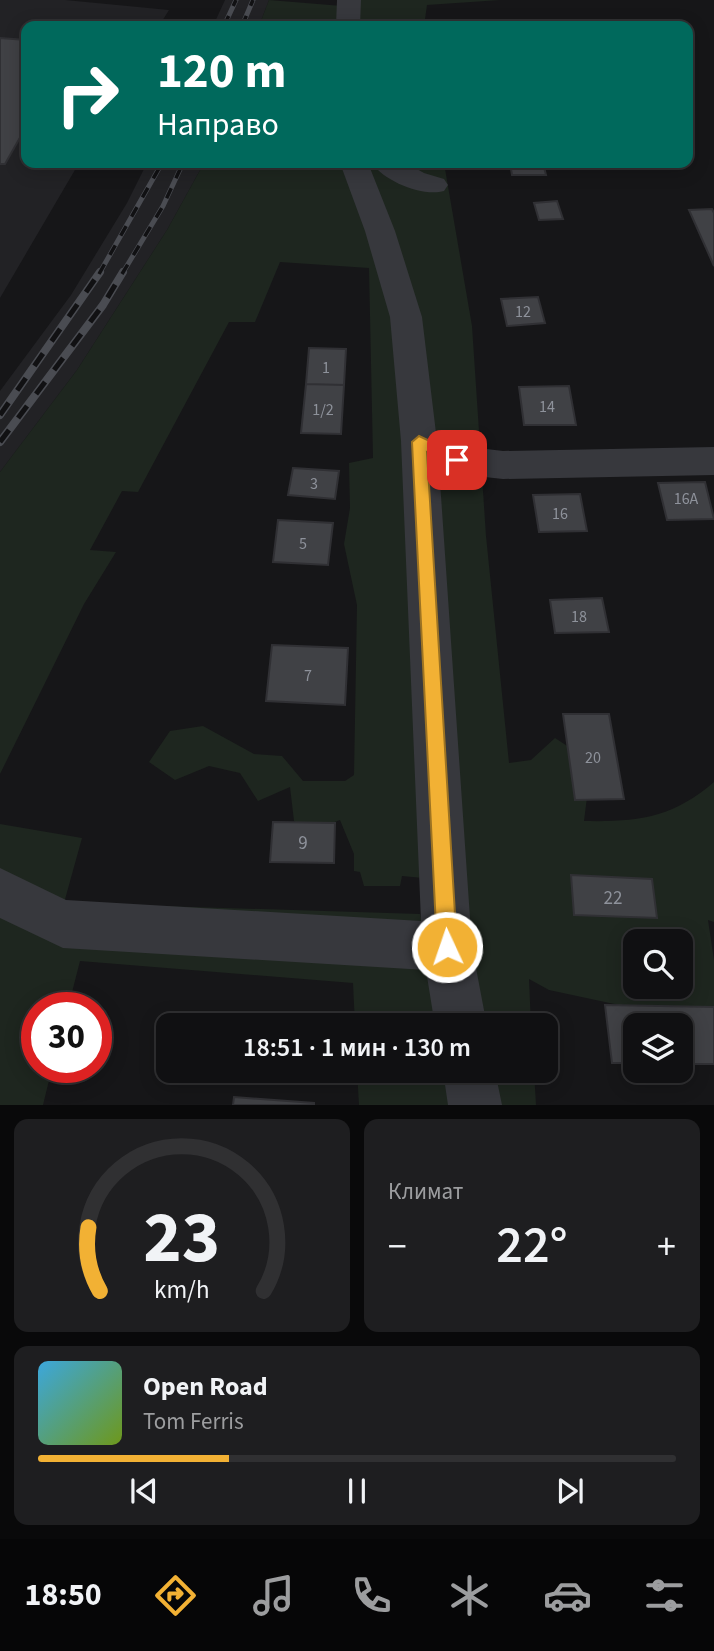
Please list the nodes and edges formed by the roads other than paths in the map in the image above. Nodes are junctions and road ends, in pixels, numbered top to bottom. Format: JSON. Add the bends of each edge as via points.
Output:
{"nodes":[{"id":1,"x":349,"y":0,"type":"edge"},
{"id":2,"x":348,"y":21,"type":"edge"},
{"id":3,"x":356,"y":168,"type":"edge"},
{"id":4,"x":395,"y":168,"type":"edge"},
{"id":5,"x":434,"y":185,"type":"dead end"},
{"id":6,"x":419,"y":442,"type":"junction"},
{"id":7,"x":714,"y":461,"type":"edge"},
{"id":8,"x":0,"y":892,"type":"edge"},
{"id":9,"x":447,"y":947,"type":"junction"},
{"id":10,"x":459,"y":1013,"type":"edge"},
{"id":11,"x":471,"y":1083,"type":"edge"},
{"id":12,"x":475,"y":1105,"type":"edge"}],
"edges":[{"from":1,"to":2,"type":"street"},
{"from":3,"to":6,"type":"street","via":[[406,317]]},
{"from":4,"to":5,"type":"street"},
{"from":6,"to":7,"type":"street","via":[[457,460],[503,465]]},
{"from":6,"to":9,"type":"street"},
{"from":8,"to":9,"type":"street","via":[[63,924]]},
{"from":9,"to":10,"type":"street"},
{"from":11,"to":12,"type":"street"}]}
